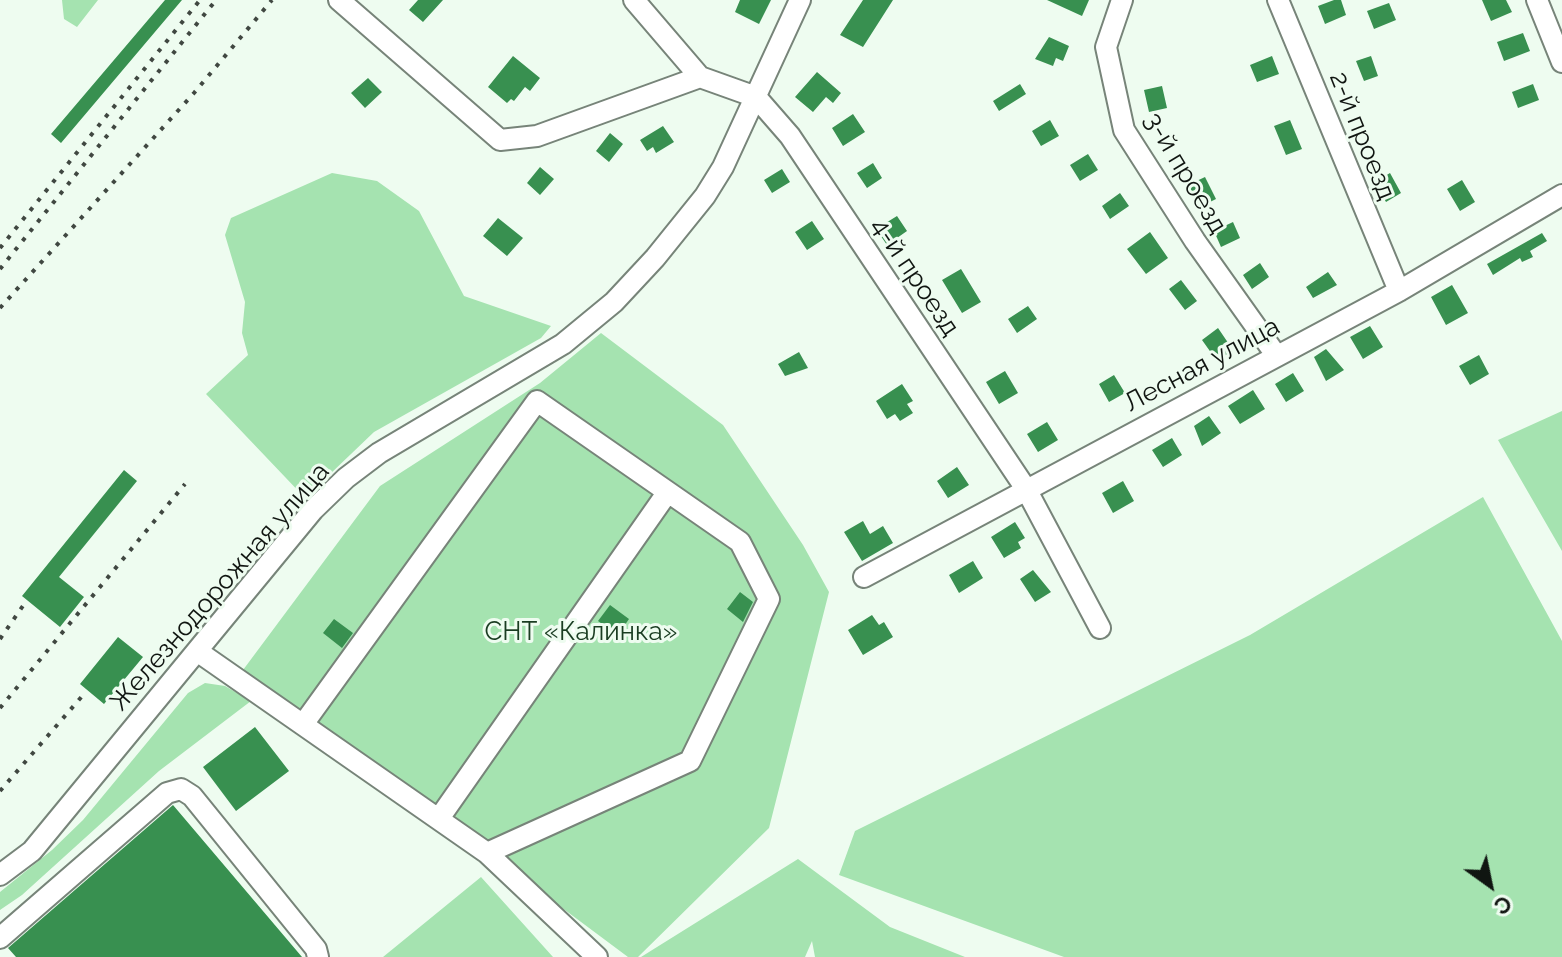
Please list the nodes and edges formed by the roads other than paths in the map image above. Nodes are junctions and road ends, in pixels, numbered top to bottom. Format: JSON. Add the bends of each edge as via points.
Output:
{"nodes":[{"id":1,"x":339,"y":0,"type":"edge"},
{"id":2,"x":634,"y":0,"type":"edge"},
{"id":3,"x":800,"y":0,"type":"edge"},
{"id":4,"x":1122,"y":0,"type":"edge"},
{"id":5,"x":1278,"y":0,"type":"edge"},
{"id":6,"x":1537,"y":0,"type":"edge"},
{"id":7,"x":1562,"y":62,"type":"edge"},
{"id":8,"x":700,"y":77,"type":"junction"},
{"id":9,"x":756,"y":97,"type":"junction"},
{"id":10,"x":1562,"y":195,"type":"edge"},
{"id":11,"x":1399,"y":291,"type":"junction"},
{"id":12,"x":1276,"y":355,"type":"junction"},
{"id":13,"x":1026,"y":489,"type":"junction"},
{"id":14,"x":667,"y":493,"type":"junction"},
{"id":15,"x":864,"y":577,"type":"dead end"},
{"id":16,"x":1100,"y":628,"type":"dead end"},
{"id":17,"x":197,"y":651,"type":"junction"},
{"id":18,"x":304,"y":723,"type":"junction"},
{"id":19,"x":440,"y":817,"type":"junction"},
{"id":20,"x":487,"y":853,"type":"junction"},
{"id":21,"x":0,"y":875,"type":"edge"},
{"id":22,"x":0,"y":938,"type":"edge"},
{"id":23,"x":318,"y":957,"type":"edge"},
{"id":24,"x":597,"y":957,"type":"edge"}],
"edges":[{"from":1,"to":8,"type":"street","via":[[500,140],[537,136]]},
{"from":2,"to":8,"type":"street"},
{"from":3,"to":9,"type":"street","name":"Железнодорожная улица"},
{"from":4,"to":12,"type":"street","name":"3-й проезд","via":[[1106,47],[1124,130]]},
{"from":5,"to":11,"type":"street","name":"2-й проезд"},
{"from":6,"to":7,"type":"street"},
{"from":8,"to":9,"type":"street"},
{"from":9,"to":13,"type":"street","name":"4-й проезд","via":[[790,136]]},
{"from":9,"to":17,"type":"street","name":"Железнодорожная улица","via":[[705,196],[614,302],[530,366],[379,453],[346,478],[313,510]]},
{"from":10,"to":11,"type":"street","name":"Лесная улица"},
{"from":11,"to":12,"type":"street","name":"Лесная улица"},
{"from":12,"to":13,"type":"street","name":"Лесная улица"},
{"from":13,"to":15,"type":"street","name":"Лесная улица"},
{"from":13,"to":16,"type":"street","name":"4-й проезд"},
{"from":14,"to":18,"type":"street","via":[[537,401]]},
{"from":14,"to":19,"type":"street"},
{"from":14,"to":20,"type":"street","via":[[740,542],[769,599],[690,761]]},
{"from":17,"to":18,"type":"street"},
{"from":17,"to":21,"type":"street","name":"Железнодорожная улица","via":[[32,851]]},
{"from":18,"to":19,"type":"street"},
{"from":19,"to":20,"type":"street"},
{"from":20,"to":24,"type":"street"},
{"from":22,"to":23,"type":"street","via":[[167,793],[181,789],[192,796]]}]}
